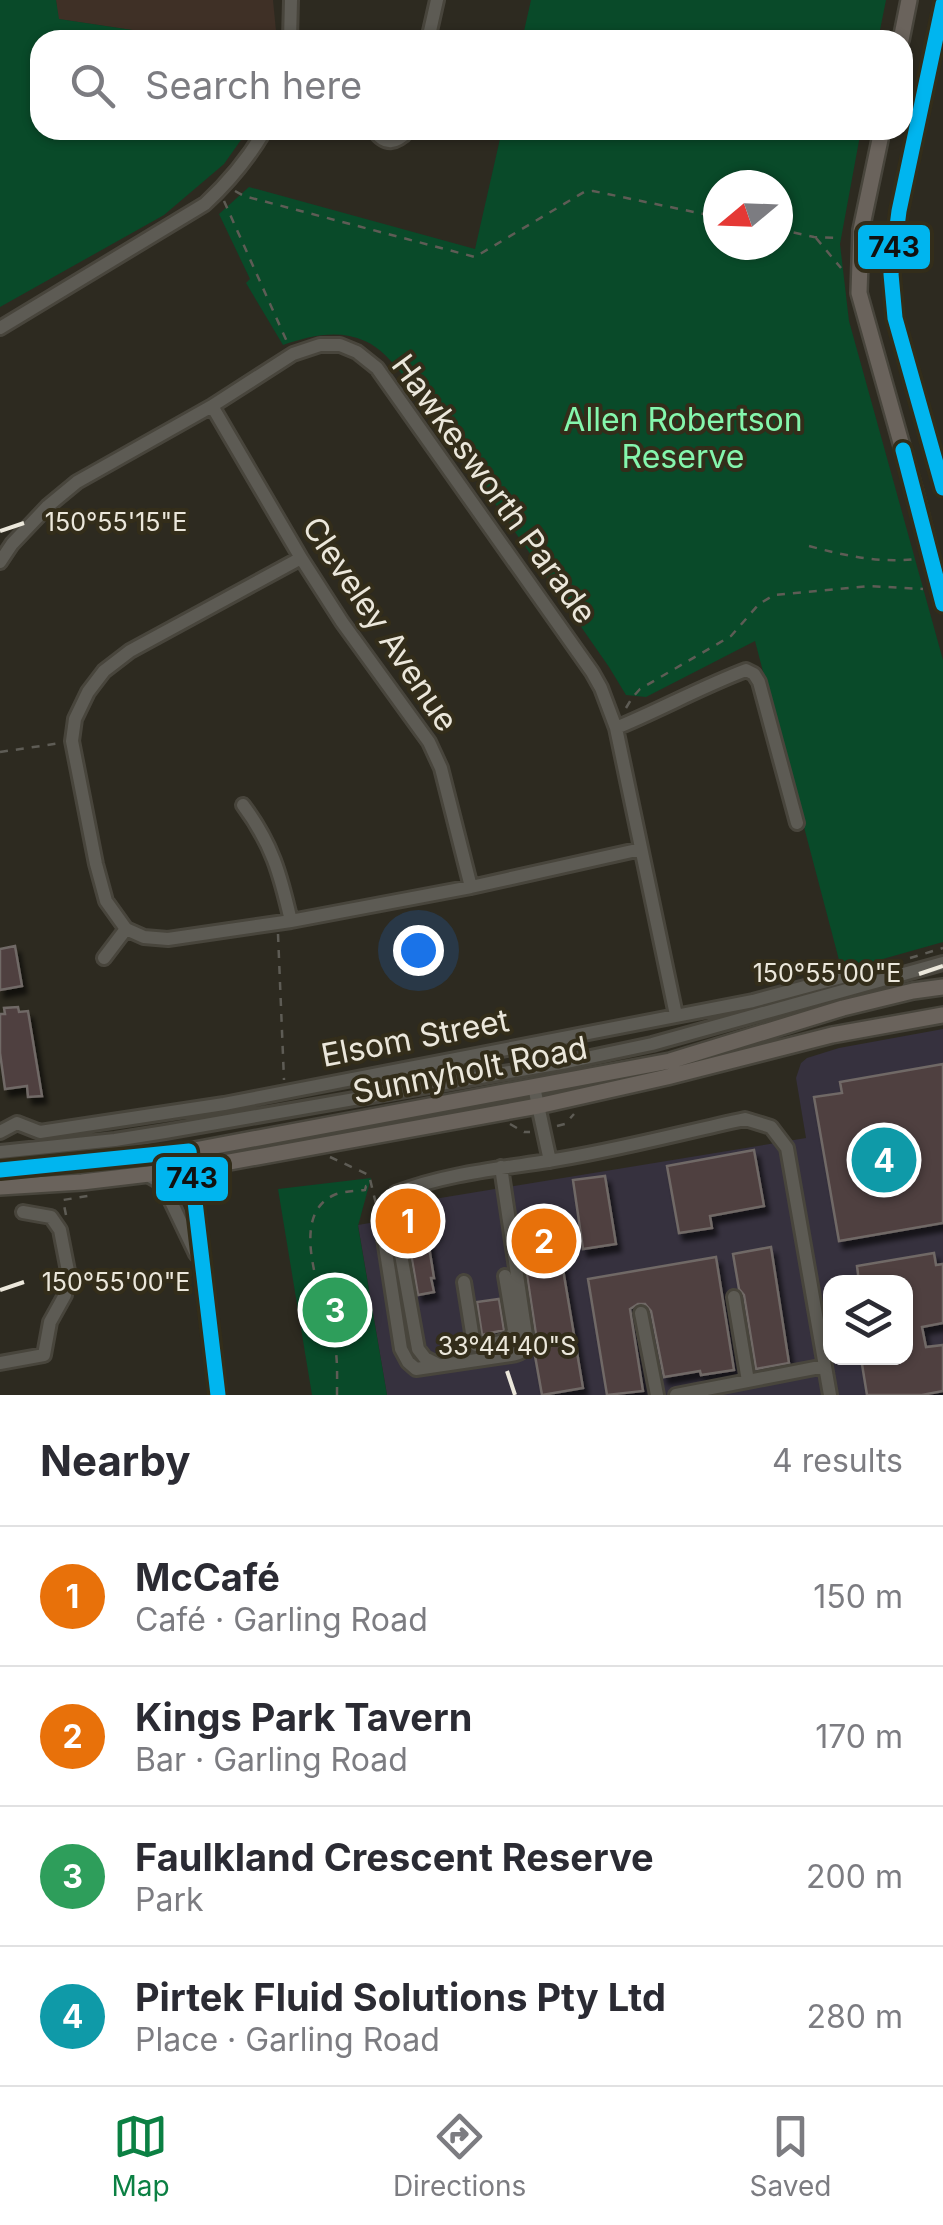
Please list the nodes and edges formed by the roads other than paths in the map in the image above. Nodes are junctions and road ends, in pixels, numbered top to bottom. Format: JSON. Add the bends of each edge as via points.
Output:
{"nodes":[{"id":1,"x":290,"y":0,"type":"edge"},
{"id":2,"x":437,"y":0,"type":"edge"},
{"id":3,"x":909,"y":0,"type":"edge"},
{"id":4,"x":943,"y":4,"type":"edge"},
{"id":5,"x":290,"y":30,"type":"edge"},
{"id":6,"x":430,"y":30,"type":"edge"},
{"id":7,"x":902,"y":30,"type":"edge"},
{"id":8,"x":259,"y":140,"type":"edge"},
{"id":9,"x":880,"y":140,"type":"edge"},
{"id":10,"x":0,"y":328,"type":"edge"},
{"id":11,"x":212,"y":406,"type":"junction"},
{"id":12,"x":943,"y":488,"type":"edge"},
{"id":13,"x":300,"y":558,"type":"junction"},
{"id":14,"x":0,"y":562,"type":"edge"},
{"id":15,"x":943,"y":604,"type":"edge"},
{"id":16,"x":616,"y":728,"type":"junction"},
{"id":17,"x":242,"y":805,"type":"dead end"},
{"id":18,"x":797,"y":823,"type":"dead end"},
{"id":19,"x":641,"y":849,"type":"junction"},
{"id":20,"x":470,"y":887,"type":"junction"},
{"id":21,"x":284,"y":922,"type":"junction"},
{"id":22,"x":126,"y":928,"type":"junction"},
{"id":23,"x":104,"y":958,"type":"dead end"},
{"id":24,"x":943,"y":964,"type":"edge"},
{"id":25,"x":842,"y":976,"type":"dead end"},
{"id":26,"x":943,"y":987,"type":"edge"},
{"id":27,"x":943,"y":1015,"type":"edge"},
{"id":28,"x":676,"y":1016,"type":"junction"},
{"id":29,"x":534,"y":1086,"type":"junction"},
{"id":30,"x":538,"y":1106,"type":"junction"},
{"id":31,"x":0,"y":1132,"type":"edge"},
{"id":32,"x":189,"y":1151,"type":"junction"},
{"id":33,"x":0,"y":1152,"type":"edge"},
{"id":34,"x":550,"y":1160,"type":"junction"},
{"id":35,"x":501,"y":1166,"type":"junction"},
{"id":36,"x":191,"y":1169,"type":"junction"},
{"id":37,"x":0,"y":1170,"type":"edge"},
{"id":38,"x":146,"y":1174,"type":"junction"},
{"id":39,"x":0,"y":1187,"type":"edge"},
{"id":40,"x":23,"y":1212,"type":"dead end"},
{"id":41,"x":384,"y":1233,"type":"junction"},
{"id":42,"x":202,"y":1265,"type":"junction"},
{"id":43,"x":505,"y":1276,"type":"dead end"},
{"id":44,"x":464,"y":1282,"type":"dead end"},
{"id":45,"x":734,"y":1297,"type":"dead end"},
{"id":46,"x":641,"y":1314,"type":"dead end"},
{"id":47,"x":0,"y":1363,"type":"edge"},
{"id":48,"x":434,"y":1366,"type":"junction"},
{"id":49,"x":825,"y":1366,"type":"junction"},
{"id":50,"x":748,"y":1381,"type":"junction"},
{"id":51,"x":218,"y":1395,"type":"edge"},
{"id":52,"x":657,"y":1395,"type":"edge"},
{"id":53,"x":676,"y":1395,"type":"edge"},
{"id":54,"x":830,"y":1395,"type":"edge"}],
"edges":[{"from":1,"to":5,"type":"street"},
{"from":2,"to":6,"type":"street"},
{"from":3,"to":7,"type":"main road"},
{"from":4,"to":12,"type":"main road","via":[[898,211],[891,274],[901,342]]},
{"from":8,"to":10,"type":"street","via":[[205,204]]},
{"from":9,"to":15,"type":"main road","via":[[862,230],[859,294]]},
{"from":11,"to":13,"type":"street","name":"Cleveley Avenue"},
{"from":11,"to":14,"type":"street","name":"Hawkesworth Parade","via":[[76,482]]},
{"from":11,"to":16,"type":"street","name":"Hawkesworth Parade","via":[[293,354],[320,344],[357,352],[377,368],[592,672]]},
{"from":13,"to":20,"type":"street","name":"Cleveley Avenue","via":[[429,742]]},
{"from":13,"to":22,"type":"street","via":[[130,652],[104,671],[81,706],[72,741],[96,864],[106,901]]},
{"from":16,"to":18,"type":"street","via":[[705,685],[746,670],[754,674]]},
{"from":16,"to":19,"type":"street","name":"Hawkesworth Parade"},
{"from":17,"to":21,"type":"street","via":[[280,870]]},
{"from":19,"to":20,"type":"street"},
{"from":19,"to":28,"type":"street","name":"Hawkesworth Parade"},
{"from":20,"to":21,"type":"street"},
{"from":21,"to":22,"type":"street","via":[[168,939]]},
{"from":22,"to":23,"type":"street"},
{"from":24,"to":33,"type":"street","via":[[567,1062],[204,1126]]},
{"from":25,"to":28,"type":"street","name":"Elsom Street"},
{"from":26,"to":29,"type":"main road","name":"Sunnyholt Road","via":[[844,1008],[670,1061]]},
{"from":27,"to":30,"type":"main road","name":"Sunnyholt Road"},
{"from":28,"to":31,"type":"street","name":"Elsom Street","via":[[224,1104],[40,1132],[17,1123]]},
{"from":29,"to":30,"type":"street"},
{"from":29,"to":32,"type":"main road","name":"Sunnyholt Road"},
{"from":30,"to":34,"type":"street"},
{"from":30,"to":36,"type":"main road","name":"Sunnyholt Road"},
{"from":32,"to":36,"type":"street"},
{"from":32,"to":37,"type":"main road","name":"Sunnyholt Road"},
{"from":34,"to":35,"type":"street"},
{"from":34,"to":49,"type":"street","via":[[745,1120],[772,1127],[787,1148]]},
{"from":35,"to":41,"type":"street","via":[[396,1193]]},
{"from":35,"to":48,"type":"street","via":[[524,1349]]},
{"from":36,"to":38,"type":"main road","name":"Sunnyholt Road"},
{"from":36,"to":42,"type":"street"},
{"from":38,"to":39,"type":"main road","name":"Sunnyholt Road"},
{"from":38,"to":42,"type":"street","via":[[164,1189]]},
{"from":40,"to":47,"type":"street","via":[[51,1217],[60,1230],[66,1295],[50,1322],[44,1355]]},
{"from":41,"to":48,"type":"street","via":[[398,1238],[418,1349]]},
{"from":41,"to":48,"type":"street","via":[[402,1349],[416,1369]]},
{"from":42,"to":51,"type":"street"},
{"from":43,"to":44,"type":"street","via":[[512,1338],[480,1346],[473,1340]]},
{"from":45,"to":50,"type":"street"},
{"from":46,"to":52,"type":"street"},
{"from":49,"to":50,"type":"street"},
{"from":49,"to":54,"type":"street"},
{"from":50,"to":53,"type":"street"}]}
